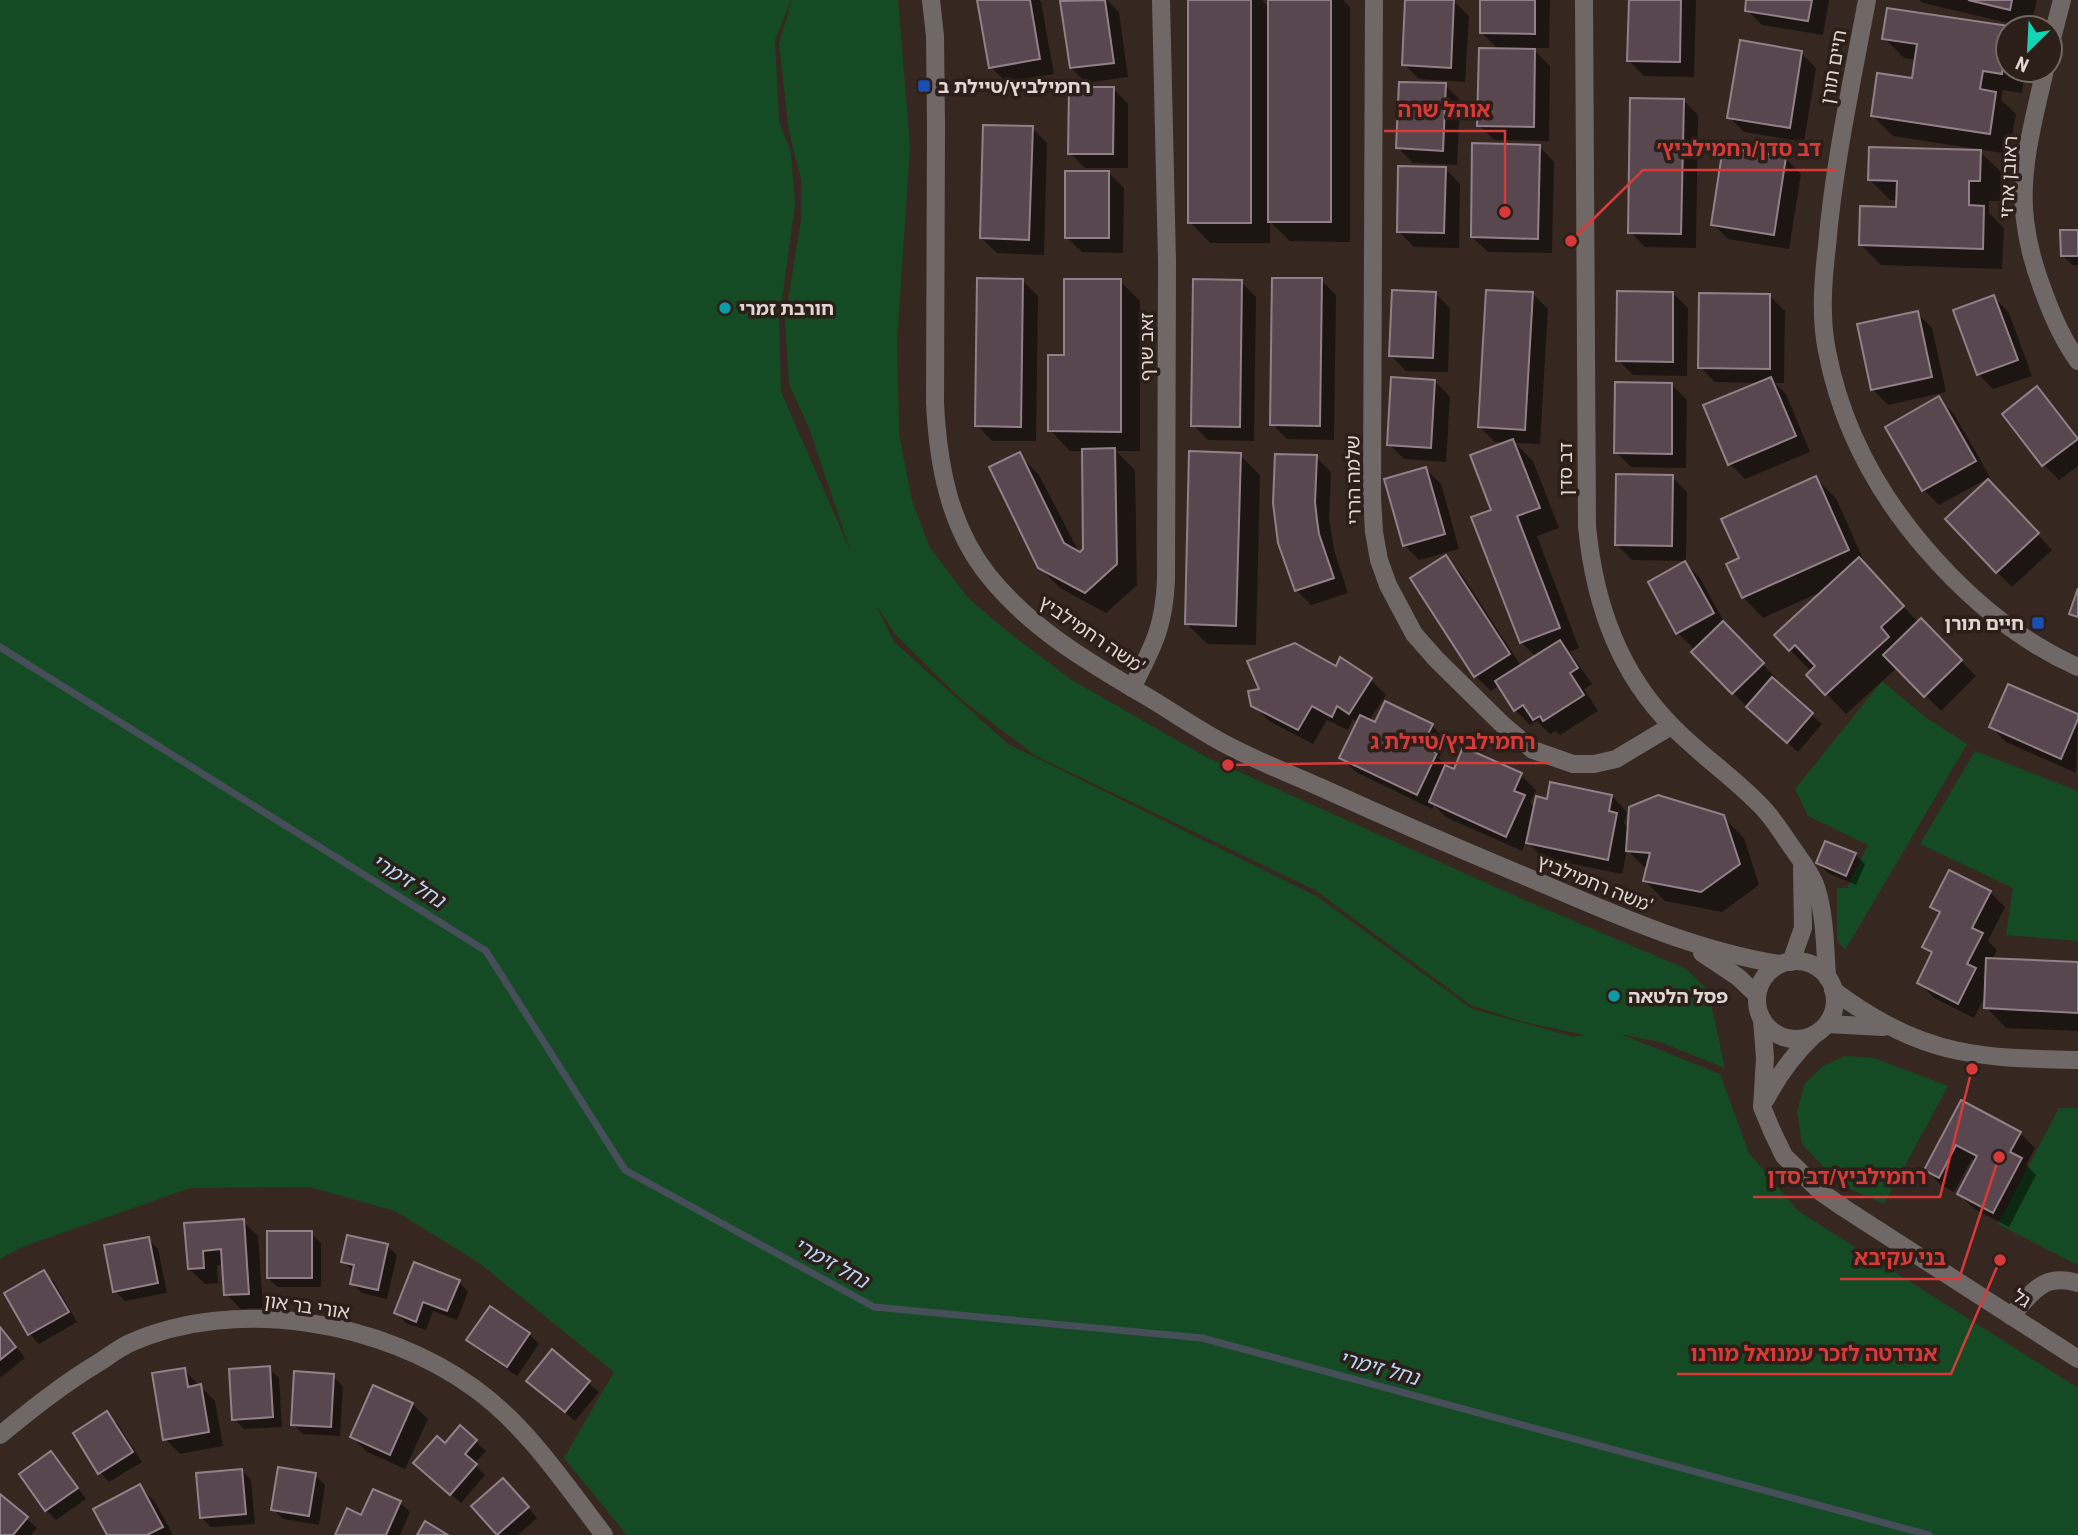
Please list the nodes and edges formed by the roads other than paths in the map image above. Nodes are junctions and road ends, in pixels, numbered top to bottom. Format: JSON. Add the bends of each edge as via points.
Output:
{"nodes":[{"id":1,"x":931,"y":0,"type":"edge"},
{"id":2,"x":1161,"y":0,"type":"edge"},
{"id":3,"x":1374,"y":0,"type":"edge"},
{"id":4,"x":1584,"y":0,"type":"edge"},
{"id":5,"x":1867,"y":0,"type":"edge"},
{"id":6,"x":2042,"y":84,"type":"edge"},
{"id":7,"x":2078,"y":361,"type":"edge"},
{"id":8,"x":2078,"y":667,"type":"edge"},
{"id":9,"x":1132,"y":688,"type":"junction"},
{"id":10,"x":1671,"y":726,"type":"junction"},
{"id":11,"x":1802,"y":861,"type":"junction"},
{"id":12,"x":1677,"y":940,"type":"junction"},
{"id":13,"x":1785,"y":963,"type":"junction"},
{"id":14,"x":1830,"y":983,"type":"junction"},
{"id":15,"x":1757,"y":995,"type":"junction"},
{"id":16,"x":1762,"y":1019,"type":"junction"},
{"id":17,"x":1890,"y":1028,"type":"junction"},
{"id":18,"x":1820,"y":1029,"type":"junction"},
{"id":19,"x":2078,"y":1060,"type":"edge"},
{"id":20,"x":1762,"y":1107,"type":"junction"},
{"id":21,"x":2078,"y":1283,"type":"edge"},
{"id":22,"x":2011,"y":1315,"type":"junction"},
{"id":23,"x":2078,"y":1359,"type":"edge"},
{"id":24,"x":0,"y":1435,"type":"edge"},
{"id":25,"x":604,"y":1535,"type":"edge"}],
"edges":[{"from":1,"to":9,"type":"street","name":"משה רחמילביץ'","via":[[936,125],[935,403],[942,471],[952,507],[967,543],[1012,602],[1037,625]]},
{"from":2,"to":9,"type":"street","name":"זאב שרף","via":[[1167,261],[1165,608],[1160,630]]},
{"from":3,"to":10,"type":"street","name":"שלמה הררי","via":[[1372,497],[1379,560],[1388,585],[1414,634],[1533,750],[1573,764],[1594,764],[1616,759]]},
{"from":4,"to":10,"type":"street","name":"דב סדן","via":[[1590,558],[1609,630],[1625,666]]},
{"from":5,"to":8,"type":"street","name":"חיים תורן","via":[[1839,153],[1824,272],[1826,349],[1846,419],[1871,474],[1909,530],[1962,589],[2005,625]]},
{"from":6,"to":7,"type":"street","name":"ראובן ארזי","via":[[2029,142],[2024,218],[2045,296]]},
{"from":9,"to":12,"type":"street","name":"משה רחמילביץ'","via":[[1230,746],[1444,843]]},
{"from":10,"to":11,"type":"street","name":"דב סדן","via":[[1760,805]]},
{"from":11,"to":13,"type":"street","via":[[1802,929]]},
{"from":11,"to":14,"type":"street","name":"דב סדן","via":[[1815,887]]},
{"from":12,"to":13,"type":"street","name":"משה רחמילביץ'","via":[[1734,956]]},
{"from":12,"to":15,"type":"street","name":"משה רחמילביץ'","via":[[1712,958]]},
{"from":13,"to":14,"type":"street","via":[[1811,965]]},
{"from":13,"to":15,"type":"street","via":[[1766,976]]},
{"from":14,"to":17,"type":"street"},
{"from":14,"to":18,"type":"street","via":[[1833,1013]]},
{"from":15,"to":16,"type":"street"},
{"from":16,"to":18,"type":"street","via":[[1781,1036],[1794,1039]]},
{"from":16,"to":20,"type":"street","name":"גל"},
{"from":17,"to":18,"type":"street"},
{"from":17,"to":19,"type":"street","via":[[1958,1051]]},
{"from":18,"to":20,"type":"street","via":[[1793,1055]]},
{"from":20,"to":22,"type":"street","name":"גל","via":[[1784,1156],[1821,1192]]},
{"from":21,"to":22,"type":"street","via":[[2059,1278],[2040,1284]]},
{"from":22,"to":23,"type":"street","name":"גל"},
{"from":24,"to":25,"type":"street","name":"אורי בר און","via":[[46,1397],[103,1360],[129,1344],[171,1329],[223,1319],[283,1320],[339,1328],[436,1363],[476,1388],[517,1427]]}]}
